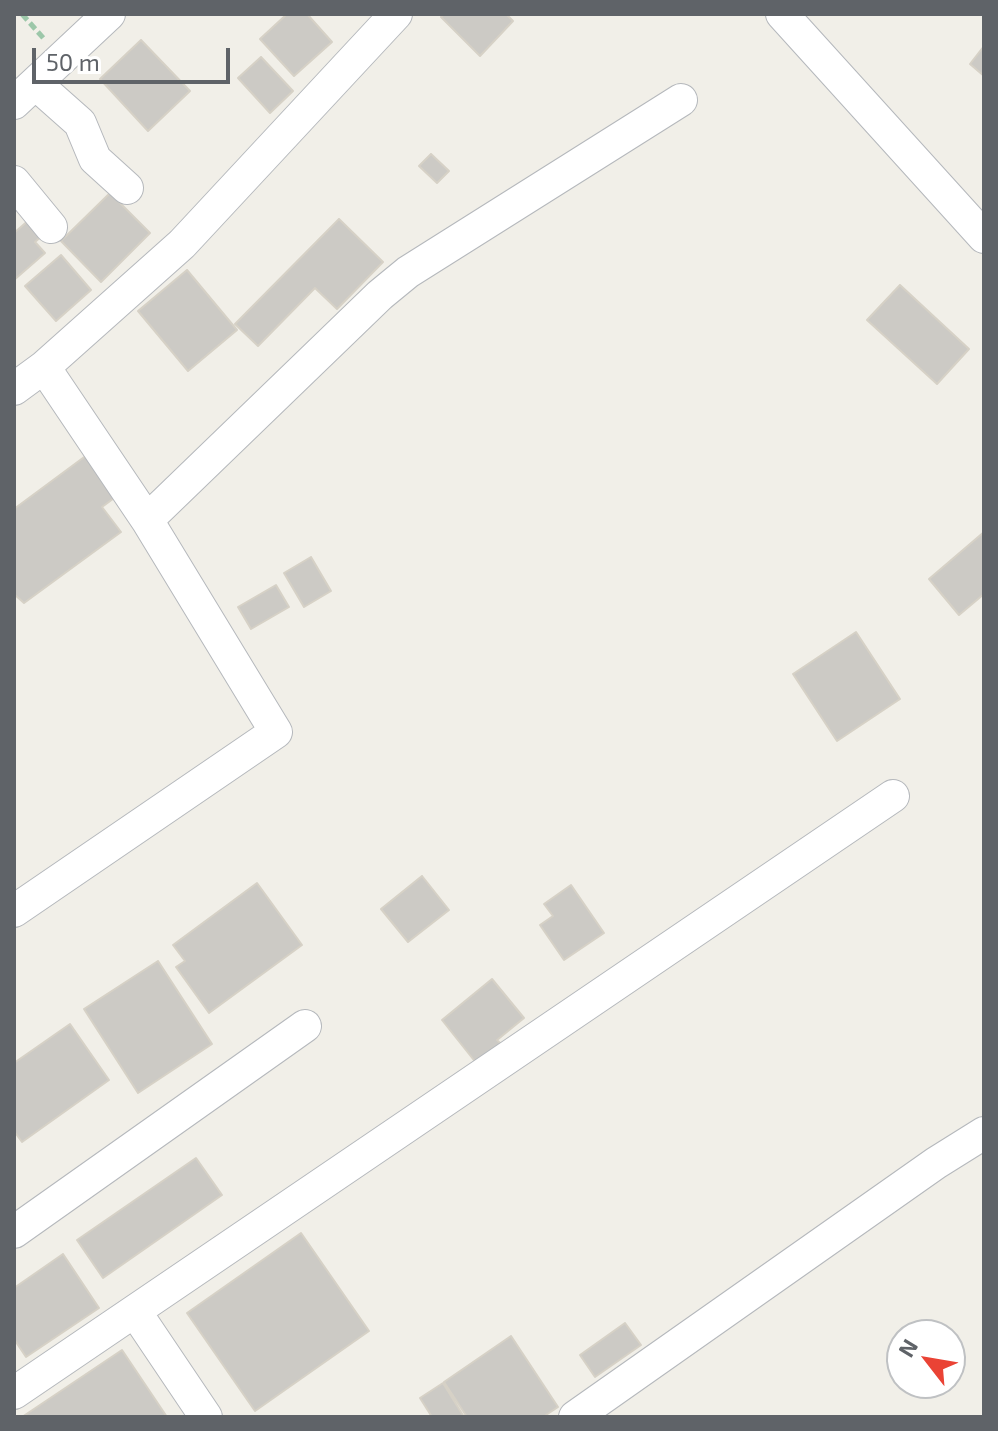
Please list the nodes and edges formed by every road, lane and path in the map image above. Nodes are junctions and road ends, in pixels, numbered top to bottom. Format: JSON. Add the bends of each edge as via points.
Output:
{"nodes":[{"id":1,"x":109,"y":14,"type":"edge"},
{"id":2,"x":396,"y":14,"type":"edge"},
{"id":3,"x":782,"y":14,"type":"edge"},
{"id":4,"x":25,"y":93,"type":"edge"},
{"id":5,"x":681,"y":100,"type":"dead end"},
{"id":6,"x":14,"y":182,"type":"edge"},
{"id":7,"x":127,"y":188,"type":"dead end"},
{"id":8,"x":51,"y":227,"type":"dead end"},
{"id":9,"x":984,"y":237,"type":"edge"},
{"id":10,"x":44,"y":367,"type":"junction"},
{"id":11,"x":14,"y":389,"type":"edge"},
{"id":12,"x":147,"y":520,"type":"junction"},
{"id":13,"x":893,"y":796,"type":"dead end"},
{"id":14,"x":14,"y":911,"type":"edge"},
{"id":15,"x":305,"y":1026,"type":"dead end"},
{"id":16,"x":984,"y":1133,"type":"edge"},
{"id":17,"x":14,"y":1232,"type":"edge"},
{"id":18,"x":136,"y":1313,"type":"junction"},
{"id":19,"x":14,"y":1393,"type":"edge"},
{"id":20,"x":206,"y":1417,"type":"edge"},
{"id":21,"x":575,"y":1417,"type":"edge"}],
"edges":[{"from":1,"to":4,"type":"street"},
{"from":2,"to":10,"type":"street","via":[[182,244]]},
{"from":3,"to":9,"type":"street"},
{"from":4,"to":7,"type":"street","via":[[80,123],[95,159]]},
{"from":5,"to":12,"type":"street","via":[[408,272]]},
{"from":6,"to":8,"type":"street"},
{"from":10,"to":11,"type":"street"},
{"from":10,"to":12,"type":"street"},
{"from":12,"to":14,"type":"street","via":[[276,732]]},
{"from":13,"to":18,"type":"street"},
{"from":15,"to":17,"type":"street"},
{"from":16,"to":21,"type":"street"},
{"from":18,"to":19,"type":"street"},
{"from":18,"to":20,"type":"street"}]}
